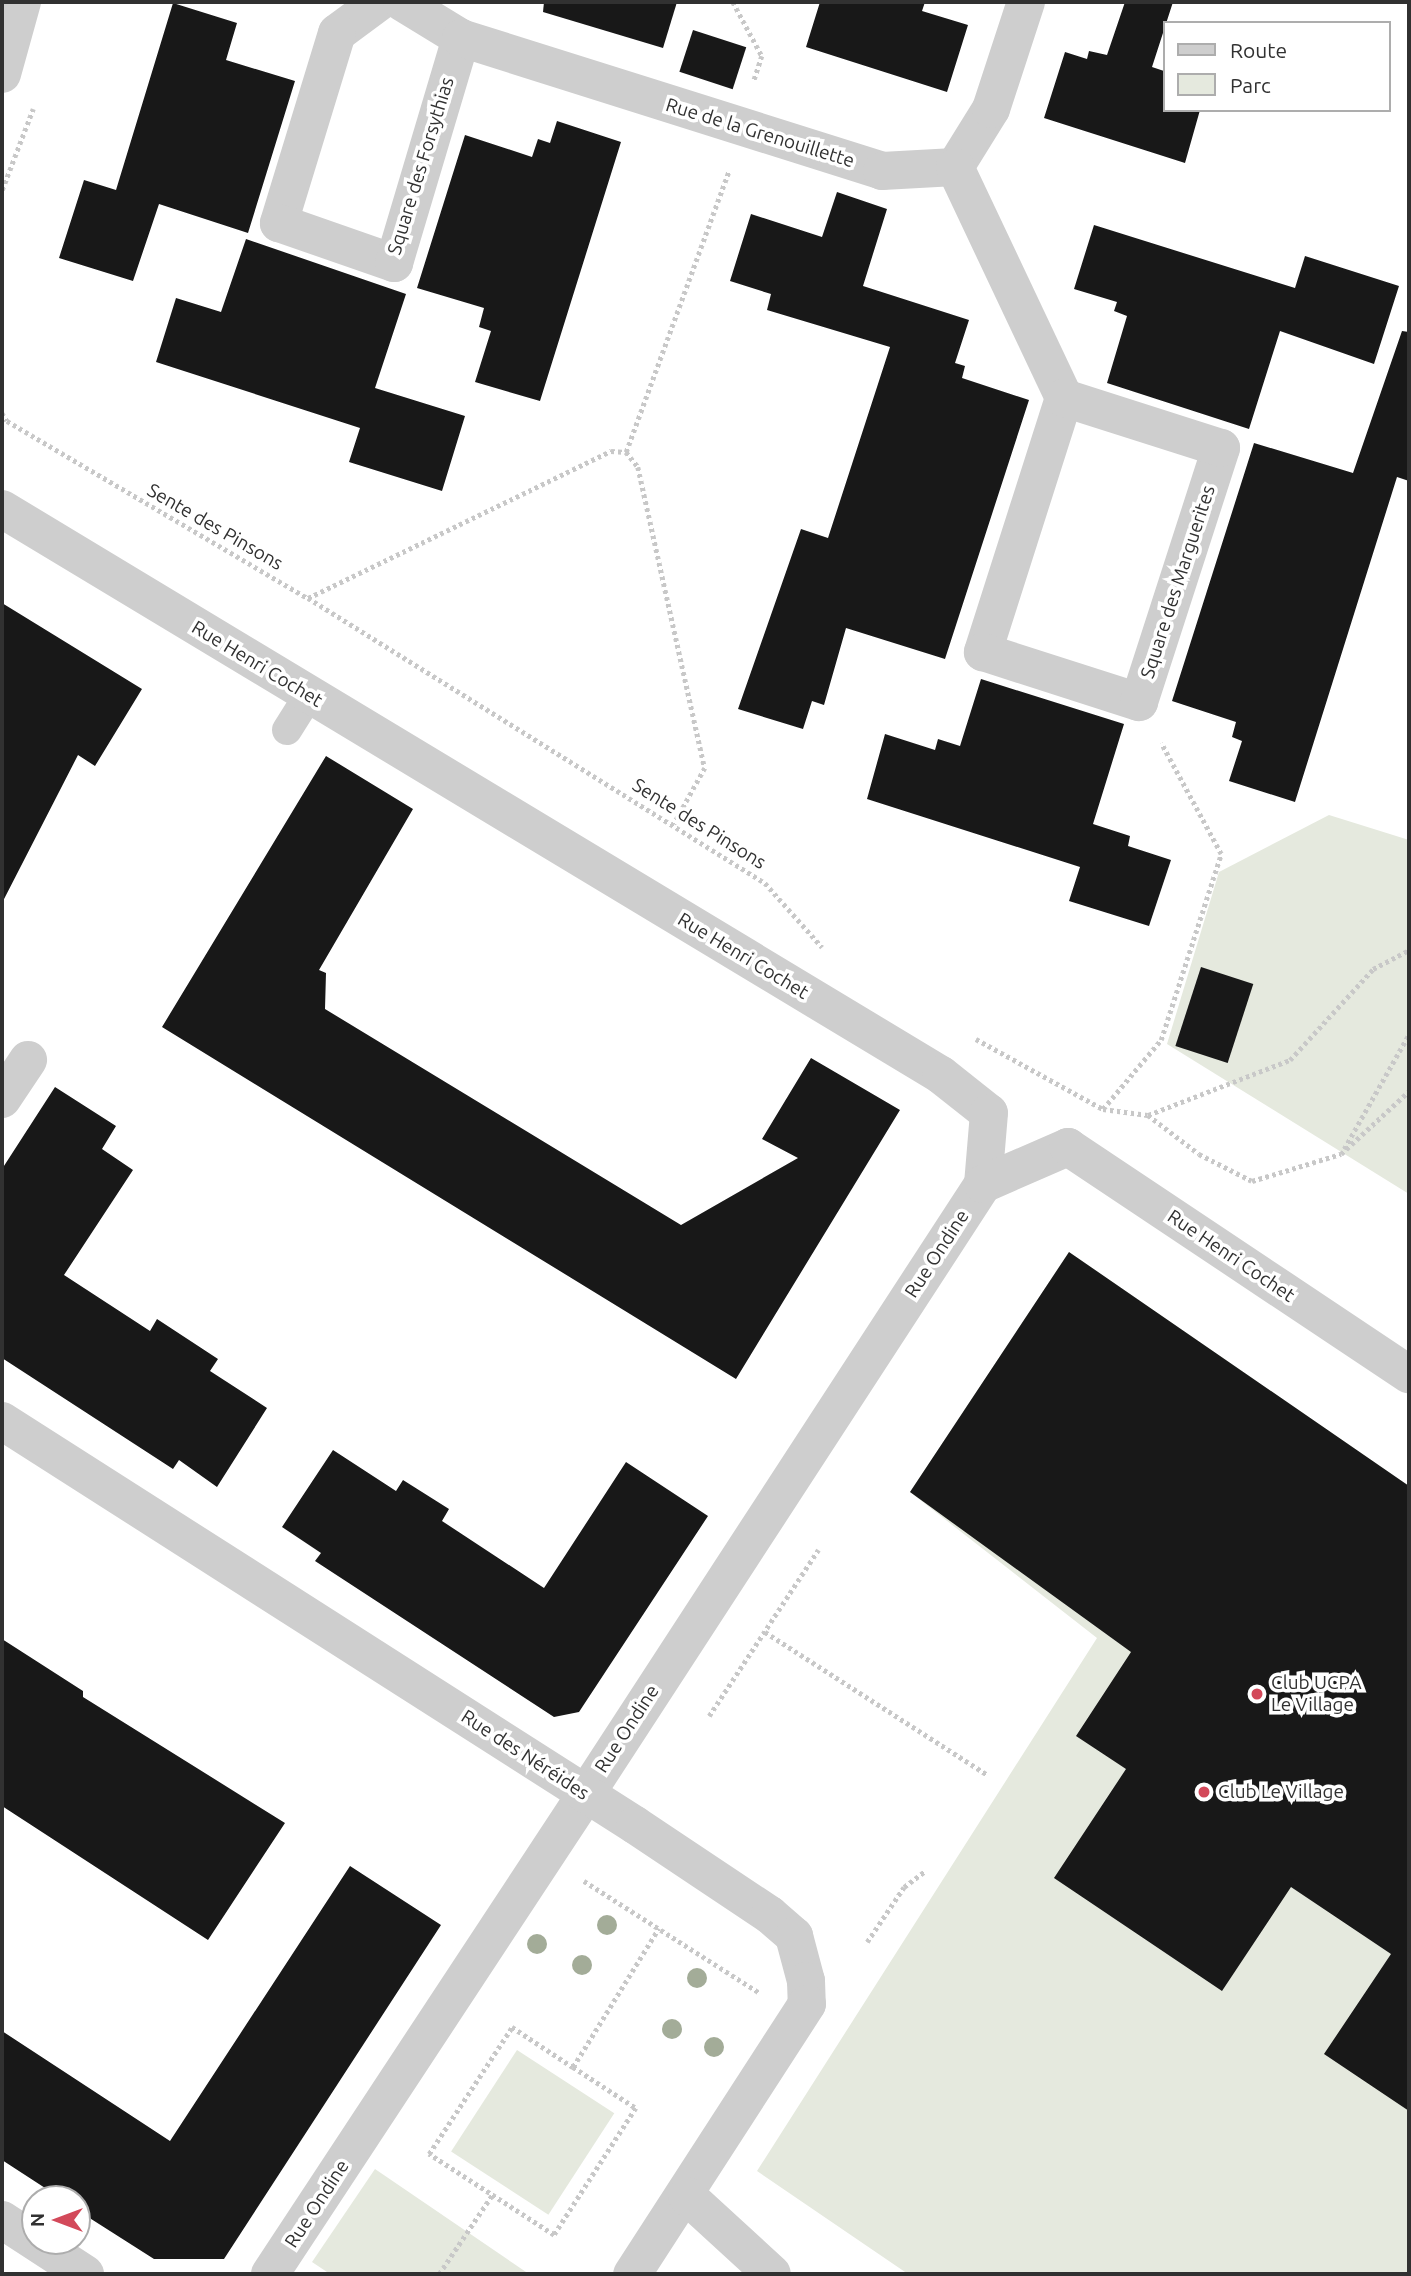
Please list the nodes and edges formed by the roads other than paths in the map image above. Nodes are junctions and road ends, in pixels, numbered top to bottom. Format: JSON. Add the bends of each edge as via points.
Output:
{"nodes":[{"id":1,"x":22,"y":2,"type":"edge"},
{"id":2,"x":379,"y":2,"type":"edge"},
{"id":3,"x":402,"y":2,"type":"edge"},
{"id":4,"x":1027,"y":2,"type":"edge"},
{"id":5,"x":461,"y":38,"type":"junction"},
{"id":6,"x":2,"y":74,"type":"edge"},
{"id":7,"x":955,"y":167,"type":"junction"},
{"id":8,"x":1064,"y":398,"type":"junction"},
{"id":9,"x":2,"y":509,"type":"edge"},
{"id":10,"x":309,"y":695,"type":"junction"},
{"id":11,"x":287,"y":730,"type":"dead end"},
{"id":12,"x":28,"y":1060,"type":"dead end"},
{"id":13,"x":2,"y":1099,"type":"edge"},
{"id":14,"x":984,"y":1184,"type":"junction"},
{"id":15,"x":1409,"y":1374,"type":"edge"},
{"id":16,"x":2,"y":1421,"type":"edge"},
{"id":17,"x":586,"y":1794,"type":"junction"},
{"id":18,"x":687,"y":2196,"type":"junction"},
{"id":19,"x":2,"y":2220,"type":"edge"},
{"id":20,"x":85,"y":2274,"type":"edge"},
{"id":21,"x":270,"y":2274,"type":"edge"},
{"id":22,"x":632,"y":2274,"type":"edge"},
{"id":23,"x":772,"y":2274,"type":"edge"}],
"edges":[{"from":1,"to":6,"type":"street"},
{"from":2,"to":5,"type":"street","name":"Square des Forsythias","via":[[337,33],[279,223],[394,263]]},
{"from":3,"to":5,"type":"street","name":"Rue de la Grenouillette"},
{"from":4,"to":7,"type":"street","via":[[991,109]]},
{"from":5,"to":7,"type":"street","name":"Rue de la Grenouillette","via":[[882,171]]},
{"from":7,"to":8,"type":"street"},
{"from":8,"to":8,"type":"street","name":"Square des Marguerites","via":[[1221,449],[1139,702],[984,652]]},
{"from":9,"to":10,"type":"street","name":"Rue Henri Cochet"},
{"from":10,"to":11,"type":"lane"},
{"from":10,"to":14,"type":"street","name":"Rue Henri Cochet","via":[[941,1075],[989,1113]]},
{"from":12,"to":13,"type":"street"},
{"from":14,"to":15,"type":"street","name":"Rue Henri Cochet","via":[[1068,1147]]},
{"from":14,"to":17,"type":"street","name":"Rue Ondine"},
{"from":16,"to":17,"type":"street","name":"Rue des Néréides"},
{"from":17,"to":18,"type":"street","name":"Rue des Néréides","via":[[770,1916],[793,1936],[806,1981],[807,2004]]},
{"from":17,"to":21,"type":"street","name":"Rue Ondine"},
{"from":18,"to":22,"type":"street","name":"Rue des Néréides"},
{"from":18,"to":23,"type":"street"},
{"from":19,"to":20,"type":"street"}]}
